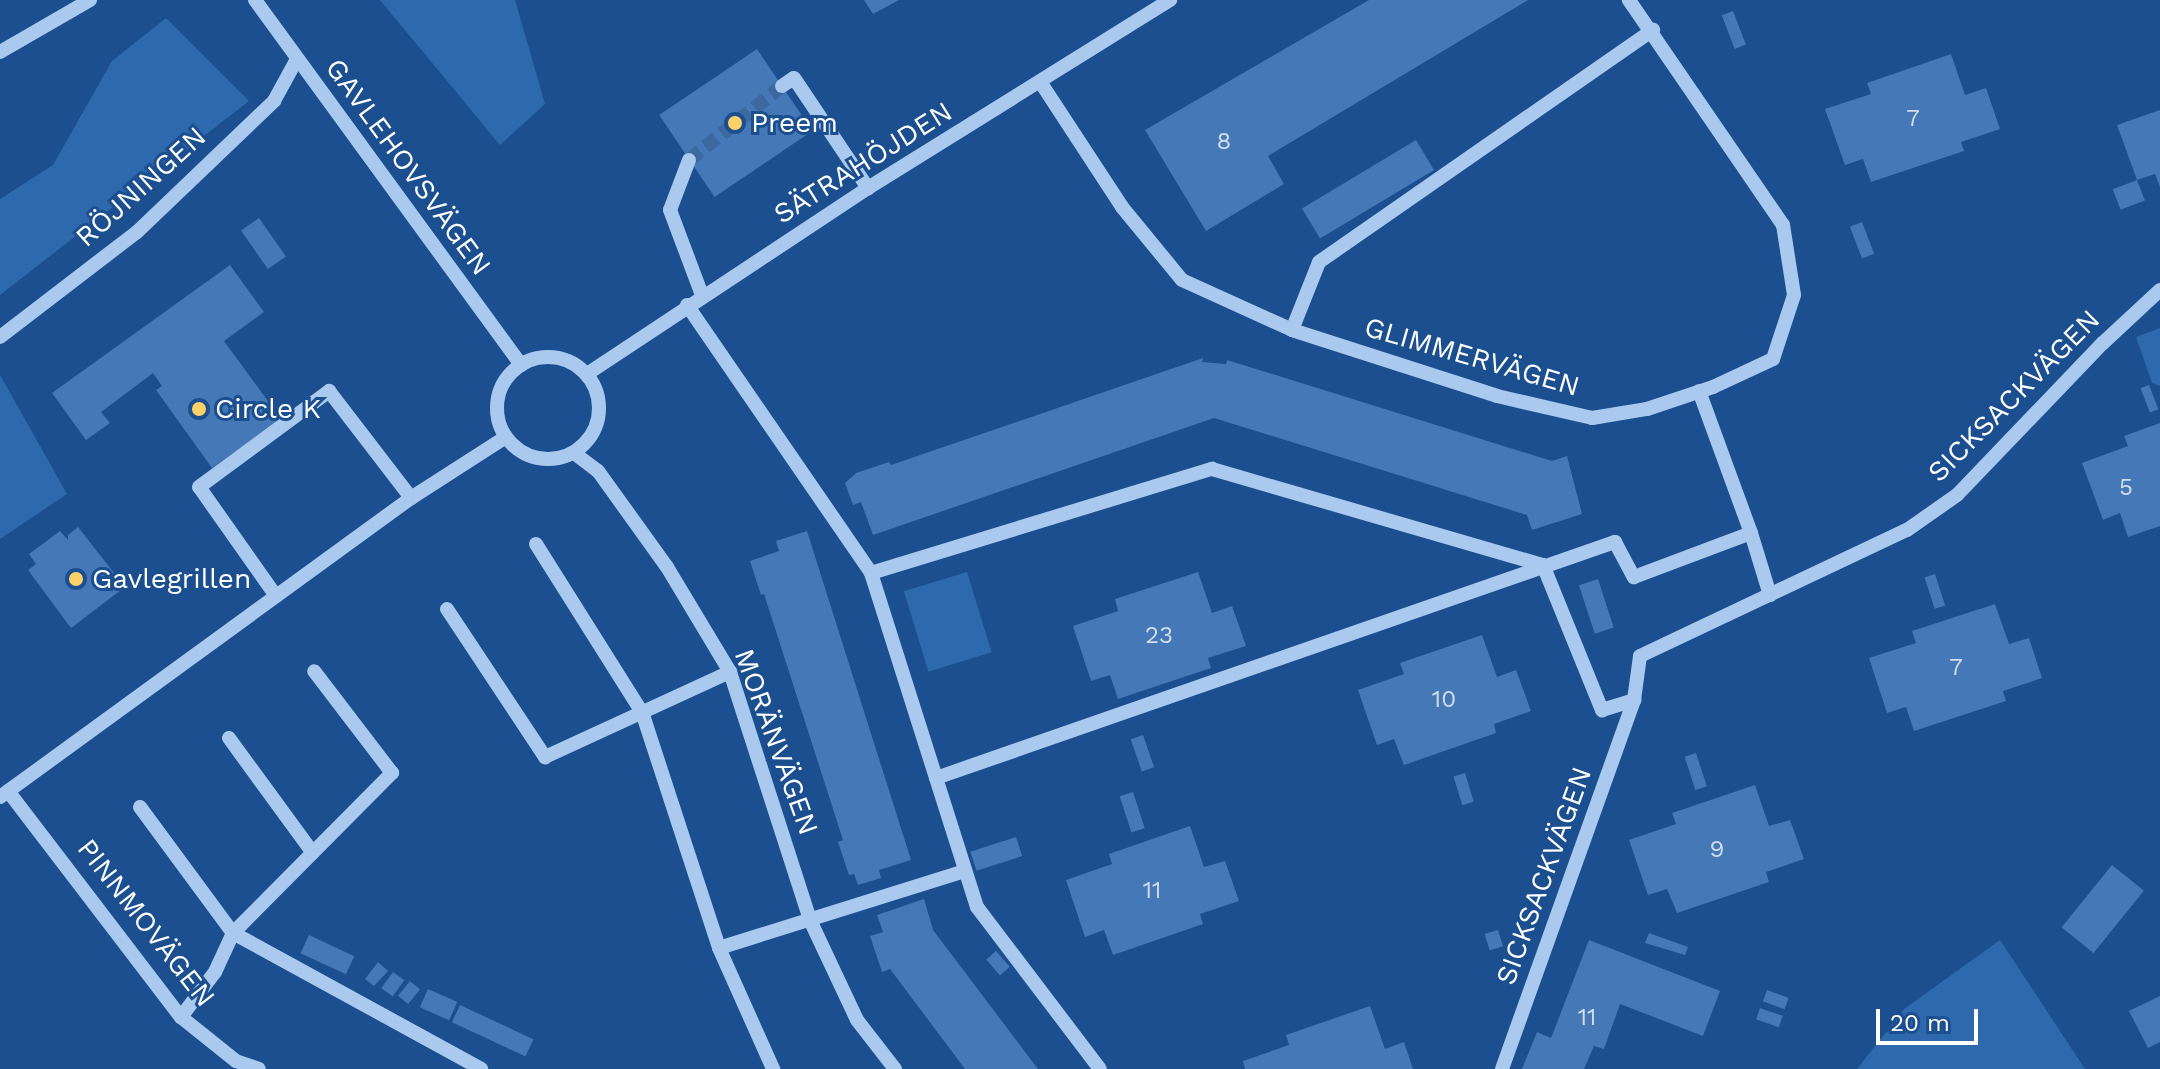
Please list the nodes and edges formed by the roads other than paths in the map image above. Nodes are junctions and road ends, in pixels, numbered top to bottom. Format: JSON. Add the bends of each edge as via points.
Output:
{"nodes":[{"id":1,"x":90,"y":0,"type":"edge"},
{"id":2,"x":255,"y":0,"type":"edge"},
{"id":3,"x":1170,"y":0,"type":"edge"},
{"id":4,"x":1629,"y":0,"type":"edge"},
{"id":5,"x":1653,"y":30,"type":"junction"},
{"id":6,"x":0,"y":52,"type":"edge"},
{"id":7,"x":297,"y":59,"type":"junction"},
{"id":8,"x":1041,"y":83,"type":"junction"},
{"id":9,"x":782,"y":86,"type":"dead end"},
{"id":10,"x":689,"y":160,"type":"tunnel mouth"},
{"id":11,"x":868,"y":188,"type":"junction"},
{"id":12,"x":2160,"y":290,"type":"edge"},
{"id":13,"x":702,"y":295,"type":"junction"},
{"id":14,"x":687,"y":305,"type":"junction"},
{"id":15,"x":1292,"y":330,"type":"junction"},
{"id":16,"x":0,"y":337,"type":"edge"},
{"id":17,"x":521,"y":365,"type":"junction"},
{"id":18,"x":587,"y":374,"type":"junction"},
{"id":19,"x":1699,"y":391,"type":"junction"},
{"id":20,"x":506,"y":437,"type":"junction"},
{"id":21,"x":574,"y":453,"type":"junction"},
{"id":22,"x":411,"y":498,"type":"junction"},
{"id":23,"x":1751,"y":533,"type":"junction"},
{"id":24,"x":536,"y":544,"type":"dead end"},
{"id":25,"x":1543,"y":565,"type":"junction"},
{"id":26,"x":871,"y":573,"type":"junction"},
{"id":27,"x":1770,"y":595,"type":"junction"},
{"id":28,"x":276,"y":596,"type":"junction"},
{"id":29,"x":447,"y":609,"type":"dead end"},
{"id":30,"x":314,"y":671,"type":"dead end"},
{"id":31,"x":730,"y":672,"type":"junction"},
{"id":32,"x":1634,"y":700,"type":"junction"},
{"id":33,"x":642,"y":712,"type":"junction"},
{"id":34,"x":229,"y":738,"type":"dead end"},
{"id":35,"x":936,"y":778,"type":"junction"},
{"id":36,"x":4,"y":794,"type":"edge"},
{"id":37,"x":140,"y":807,"type":"dead end"},
{"id":38,"x":313,"y":853,"type":"junction"},
{"id":39,"x":965,"y":871,"type":"junction"},
{"id":40,"x":810,"y":920,"type":"junction"},
{"id":41,"x":233,"y":933,"type":"junction"},
{"id":42,"x":719,"y":948,"type":"junction"},
{"id":43,"x":181,"y":1017,"type":"junction"},
{"id":44,"x":259,"y":1069,"type":"edge"},
{"id":45,"x":481,"y":1069,"type":"edge"},
{"id":46,"x":773,"y":1069,"type":"edge"},
{"id":47,"x":895,"y":1069,"type":"edge"},
{"id":48,"x":1100,"y":1069,"type":"edge"},
{"id":49,"x":1502,"y":1069,"type":"edge"}],
"edges":[{"from":1,"to":6,"type":"street"},
{"from":2,"to":7,"type":"street","name":"GAVLEHOVSVÄGEN"},
{"from":3,"to":8,"type":"street","name":"SÄTRAHÖJDEN"},
{"from":4,"to":5,"type":"street","name":"GLIMMERVÄGEN"},
{"from":5,"to":15,"type":"street","via":[[1319,262]]},
{"from":5,"to":19,"type":"street","name":"GLIMMERVÄGEN","via":[[1783,225],[1794,295],[1773,359]]},
{"from":7,"to":16,"type":"street","name":"RÖJNINGEN","via":[[274,101],[137,232]]},
{"from":7,"to":17,"type":"street","name":"GAVLEHOVSVÄGEN"},
{"from":8,"to":11,"type":"street","name":"SÄTRAHÖJDEN"},
{"from":8,"to":15,"type":"street","name":"GLIMMERVÄGEN","via":[[1122,207],[1182,280]]},
{"from":9,"to":11,"type":"street","via":[[794,78]]},
{"from":10,"to":13,"type":"street","via":[[670,210]]},
{"from":11,"to":13,"type":"street","name":"SÄTRAHÖJDEN"},
{"from":12,"to":27,"type":"street","name":"SICKSACKVÄGEN","via":[[1957,495],[1907,530]]},
{"from":13,"to":14,"type":"street","name":"SÄTRAHÖJDEN"},
{"from":14,"to":18,"type":"street","name":"SÄTRAHÖJDEN"},
{"from":14,"to":26,"type":"street"},
{"from":15,"to":19,"type":"street","name":"GLIMMERVÄGEN","via":[[1497,396],[1592,418],[1647,409]]},
{"from":17,"to":18,"type":"street","via":[[548,357],[563,359]]},
{"from":17,"to":20,"type":"street","via":[[500,390],[497,406]]},
{"from":18,"to":21,"type":"street","via":[[595,387],[599,417],[595,431]]},
{"from":19,"to":23,"type":"street"},
{"from":20,"to":21,"type":"street","via":[[529,456],[560,459]]},
{"from":20,"to":22,"type":"street"},
{"from":21,"to":31,"type":"street","name":"MORÄNVÄGEN","via":[[598,471],[667,567]]},
{"from":22,"to":28,"type":"street"},
{"from":22,"to":28,"type":"street","via":[[329,391],[199,487]]},
{"from":23,"to":25,"type":"street","via":[[1634,577],[1615,542]]},
{"from":23,"to":27,"type":"street"},
{"from":24,"to":33,"type":"street"},
{"from":25,"to":26,"type":"street","via":[[1212,469]]},
{"from":25,"to":32,"type":"street","via":[[1602,710]]},
{"from":25,"to":35,"type":"street"},
{"from":26,"to":35,"type":"street"},
{"from":27,"to":32,"type":"street","name":"SICKSACKVÄGEN","via":[[1640,656]]},
{"from":28,"to":36,"type":"street"},
{"from":29,"to":33,"type":"street","via":[[545,757]]},
{"from":30,"to":38,"type":"street","via":[[392,773]]},
{"from":31,"to":33,"type":"street"},
{"from":31,"to":40,"type":"street","name":"MORÄNVÄGEN"},
{"from":32,"to":49,"type":"street","name":"SICKSACKVÄGEN"},
{"from":33,"to":42,"type":"street"},
{"from":34,"to":38,"type":"street"},
{"from":35,"to":39,"type":"street"},
{"from":36,"to":43,"type":"street","name":"PINNMOVÄGEN"},
{"from":37,"to":41,"type":"street"},
{"from":38,"to":41,"type":"street"},
{"from":39,"to":40,"type":"street"},
{"from":39,"to":48,"type":"street","via":[[977,907]]},
{"from":40,"to":42,"type":"street"},
{"from":40,"to":47,"type":"street","name":"MORÄNVÄGEN","via":[[857,1020]]},
{"from":41,"to":43,"type":"street","via":[[215,972]]},
{"from":41,"to":45,"type":"street"},
{"from":42,"to":46,"type":"street"},
{"from":43,"to":44,"type":"street","name":"PINNMOVÄGEN","via":[[236,1061]]}]}
